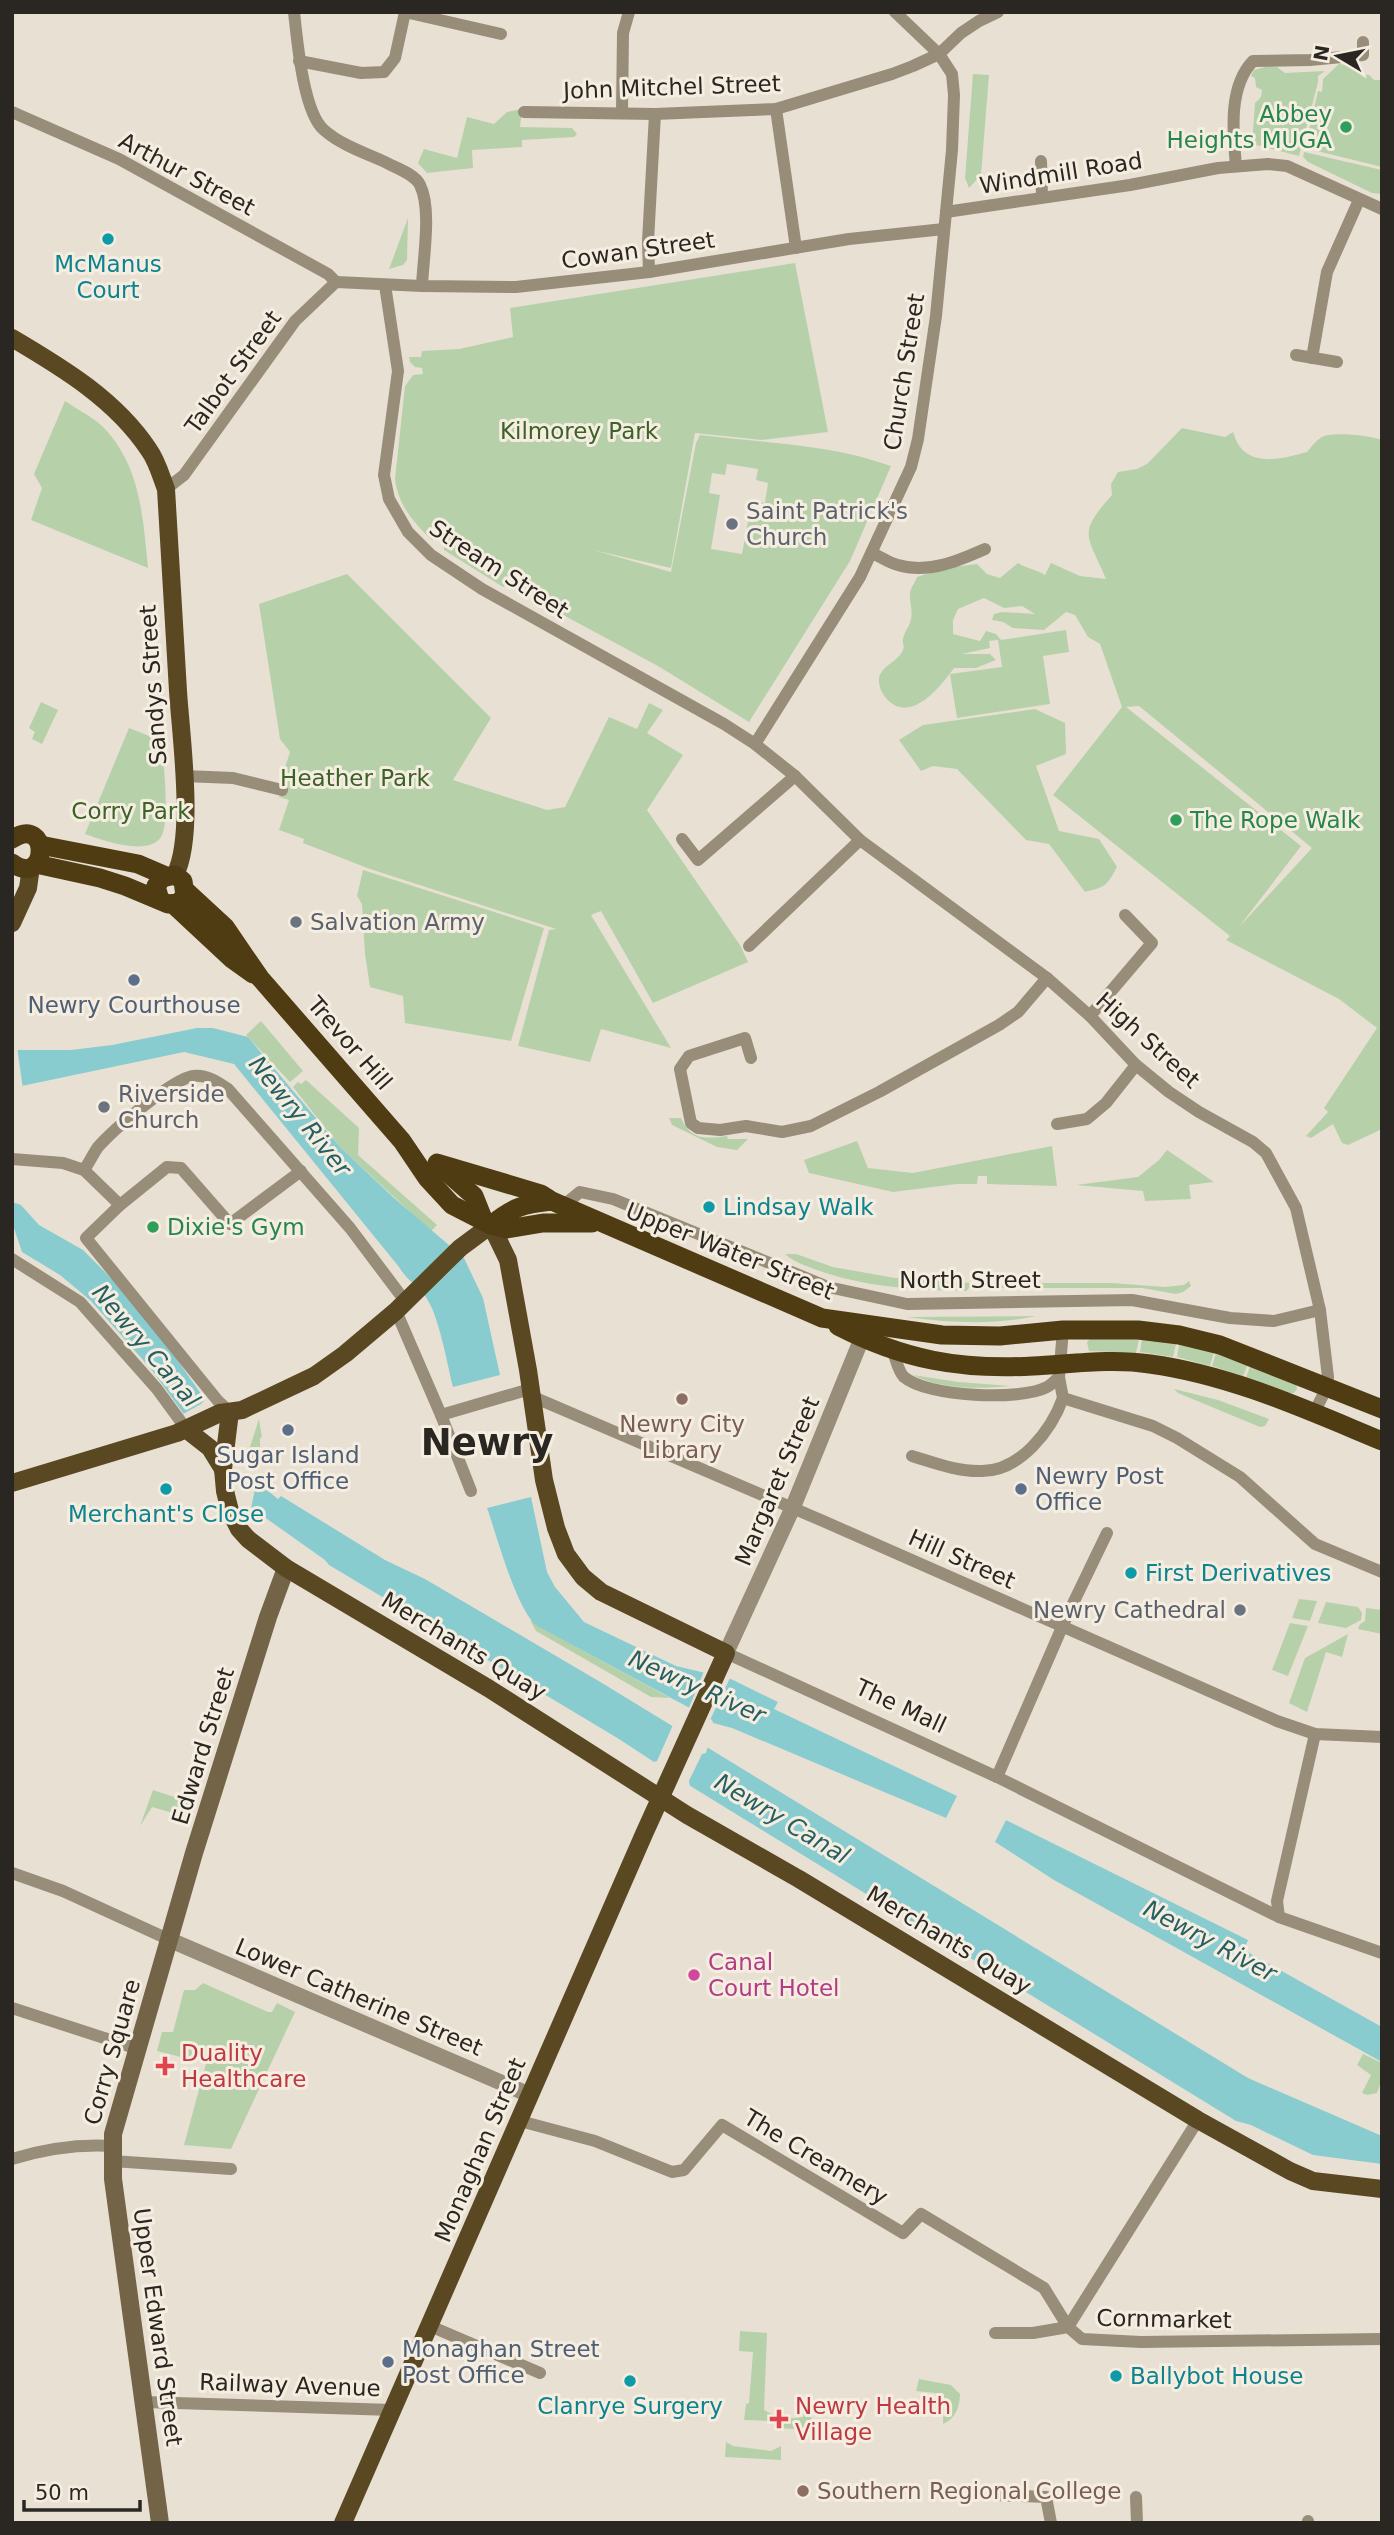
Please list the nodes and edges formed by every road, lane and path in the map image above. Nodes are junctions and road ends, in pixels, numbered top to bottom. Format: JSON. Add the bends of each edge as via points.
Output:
{"nodes":[{"id":1,"x":294,"y":12,"type":"edge"},
{"id":2,"x":629,"y":12,"type":"edge"},
{"id":3,"x":895,"y":12,"type":"edge"},
{"id":4,"x":998,"y":12,"type":"edge"},
{"id":5,"x":500,"y":34,"type":"dead end"},
{"id":6,"x":1363,"y":42,"type":"dead end"},
{"id":7,"x":939,"y":54,"type":"junction"},
{"id":8,"x":299,"y":61,"type":"junction"},
{"id":9,"x":776,"y":109,"type":"junction"},
{"id":10,"x":524,"y":112,"type":"dead end"},
{"id":11,"x":622,"y":112,"type":"junction"},
{"id":12,"x":12,"y":113,"type":"edge"},
{"id":13,"x":655,"y":114,"type":"junction"},
{"id":14,"x":1041,"y":161,"type":"dead end"},
{"id":15,"x":1236,"y":166,"type":"junction"},
{"id":16,"x":1042,"y":197,"type":"junction"},
{"id":17,"x":1359,"y":200,"type":"junction"},
{"id":18,"x":1382,"y":209,"type":"edge"},
{"id":19,"x":946,"y":212,"type":"junction"},
{"id":20,"x":944,"y":229,"type":"junction"},
{"id":21,"x":796,"y":248,"type":"junction"},
{"id":22,"x":649,"y":272,"type":"junction"},
{"id":23,"x":336,"y":282,"type":"junction"},
{"id":24,"x":385,"y":285,"type":"junction"},
{"id":25,"x":422,"y":286,"type":"junction"},
{"id":26,"x":12,"y":338,"type":"edge"},
{"id":27,"x":1296,"y":355,"type":"dead end"},
{"id":28,"x":1312,"y":358,"type":"junction"},
{"id":29,"x":1337,"y":362,"type":"dead end"},
{"id":30,"x":166,"y":489,"type":"junction"},
{"id":31,"x":985,"y":549,"type":"dead end"},
{"id":32,"x":872,"y":553,"type":"junction"},
{"id":33,"x":755,"y":744,"type":"junction"},
{"id":34,"x":184,"y":776,"type":"junction"},
{"id":35,"x":795,"y":776,"type":"junction"},
{"id":36,"x":282,"y":790,"type":"dead end"},
{"id":37,"x":12,"y":839,"type":"edge"},
{"id":38,"x":682,"y":839,"type":"dead end"},
{"id":39,"x":860,"y":840,"type":"junction"},
{"id":40,"x":30,"y":860,"type":"edge"},
{"id":41,"x":172,"y":889,"type":"junction"},
{"id":42,"x":1125,"y":915,"type":"dead end"},
{"id":43,"x":12,"y":923,"type":"edge"},
{"id":44,"x":748,"y":946,"type":"dead end"},
{"id":45,"x":1047,"y":978,"type":"junction"},
{"id":46,"x":1090,"y":1016,"type":"junction"},
{"id":47,"x":751,"y":1058,"type":"dead end"},
{"id":48,"x":1136,"y":1065,"type":"junction"},
{"id":49,"x":1058,"y":1124,"type":"dead end"},
{"id":50,"x":402,"y":1141,"type":"junction"},
{"id":51,"x":12,"y":1159,"type":"edge"},
{"id":52,"x":437,"y":1163,"type":"junction"},
{"id":53,"x":83,"y":1170,"type":"junction"},
{"id":54,"x":300,"y":1171,"type":"junction"},
{"id":55,"x":120,"y":1205,"type":"junction"},
{"id":56,"x":559,"y":1210,"type":"junction"},
{"id":57,"x":487,"y":1223,"type":"junction"},
{"id":58,"x":12,"y":1259,"type":"edge"},
{"id":59,"x":405,"y":1301,"type":"junction"},
{"id":60,"x":1320,"y":1310,"type":"junction"},
{"id":61,"x":1063,"y":1330,"type":"junction"},
{"id":62,"x":865,"y":1332,"type":"junction"},
{"id":63,"x":893,"y":1352,"type":"junction"},
{"id":64,"x":1060,"y":1371,"type":"junction"},
{"id":65,"x":1327,"y":1387,"type":"junction"},
{"id":66,"x":526,"y":1393,"type":"junction"},
{"id":67,"x":1063,"y":1398,"type":"junction"},
{"id":68,"x":1382,"y":1409,"type":"edge"},
{"id":69,"x":1314,"y":1413,"type":"junction"},
{"id":70,"x":441,"y":1415,"type":"junction"},
{"id":71,"x":227,"y":1418,"type":"junction"},
{"id":72,"x":192,"y":1431,"type":"junction"},
{"id":73,"x":1382,"y":1441,"type":"edge"},
{"id":74,"x":912,"y":1456,"type":"dead end"},
{"id":75,"x":223,"y":1469,"type":"junction"},
{"id":76,"x":12,"y":1483,"type":"edge"},
{"id":77,"x":471,"y":1490,"type":"dead end"},
{"id":78,"x":793,"y":1507,"type":"junction"},
{"id":79,"x":1107,"y":1533,"type":"dead end"},
{"id":80,"x":286,"y":1568,"type":"junction"},
{"id":81,"x":1382,"y":1572,"type":"edge"},
{"id":82,"x":1062,"y":1626,"type":"junction"},
{"id":83,"x":726,"y":1653,"type":"junction"},
{"id":84,"x":1315,"y":1734,"type":"junction"},
{"id":85,"x":1382,"y":1737,"type":"edge"},
{"id":86,"x":997,"y":1777,"type":"junction"},
{"id":87,"x":660,"y":1797,"type":"junction"},
{"id":88,"x":12,"y":1873,"type":"edge"},
{"id":89,"x":1279,"y":1917,"type":"junction"},
{"id":90,"x":170,"y":1940,"type":"junction"},
{"id":91,"x":1382,"y":1953,"type":"edge"},
{"id":92,"x":12,"y":2008,"type":"edge"},
{"id":93,"x":138,"y":2049,"type":"junction"},
{"id":94,"x":530,"y":2095,"type":"junction"},
{"id":95,"x":1198,"y":2120,"type":"junction"},
{"id":96,"x":520,"y":2121,"type":"junction"},
{"id":97,"x":12,"y":2159,"type":"edge"},
{"id":98,"x":112,"y":2162,"type":"junction"},
{"id":99,"x":231,"y":2169,"type":"dead end"},
{"id":100,"x":1382,"y":2189,"type":"edge"},
{"id":101,"x":430,"y":2326,"type":"junction"},
{"id":102,"x":1068,"y":2327,"type":"junction"},
{"id":103,"x":995,"y":2333,"type":"dead end"},
{"id":104,"x":1382,"y":2339,"type":"edge"},
{"id":105,"x":540,"y":2374,"type":"dead end"},
{"id":106,"x":144,"y":2402,"type":"junction"},
{"id":107,"x":392,"y":2410,"type":"junction"},
{"id":108,"x":996,"y":2495,"type":"dead end"},
{"id":109,"x":1136,"y":2497,"type":"dead end"},
{"id":110,"x":160,"y":2523,"type":"edge"},
{"id":111,"x":343,"y":2523,"type":"edge"},
{"id":112,"x":1051,"y":2523,"type":"edge"},
{"id":113,"x":1137,"y":2523,"type":"edge"}],
"edges":[{"from":1,"to":8,"type":"street"},
{"from":2,"to":11,"type":"street","via":[[623,33]]},
{"from":3,"to":7,"type":"street"},
{"from":4,"to":7,"type":"street","name":"John Mitchel Street","via":[[961,33]]},
{"from":5,"to":8,"type":"street","via":[[405,12],[395,58],[384,72],[361,73]]},
{"from":6,"to":15,"type":"street","via":[[1363,55],[1253,61],[1235,102]]},
{"from":7,"to":9,"type":"street","name":"John Mitchel Street","via":[[892,75]]},
{"from":7,"to":19,"type":"street","name":"Church Street","via":[[952,74],[954,95]]},
{"from":8,"to":25,"type":"street","via":[[322,129],[420,183],[425,200]]},
{"from":9,"to":13,"type":"street","name":"John Mitchel Street"},
{"from":9,"to":21,"type":"street"},
{"from":10,"to":11,"type":"street","name":"John Mitchel Street"},
{"from":11,"to":13,"type":"street","name":"John Mitchel Street"},
{"from":12,"to":23,"type":"street","name":"Arthur Street","via":[[118,159]]},
{"from":13,"to":22,"type":"street"},
{"from":14,"to":16,"type":"street"},
{"from":15,"to":16,"type":"street","name":"Windmill Road"},
{"from":15,"to":17,"type":"street","name":"Windmill Road","via":[[1287,166]]},
{"from":16,"to":19,"type":"street","name":"Windmill Road"},
{"from":17,"to":18,"type":"street","name":"Windmill Road"},
{"from":17,"to":28,"type":"street","via":[[1327,272]]},
{"from":19,"to":20,"type":"street","name":"Church Street"},
{"from":20,"to":21,"type":"street","name":"Cowan Street"},
{"from":20,"to":32,"type":"street","name":"Church Street","via":[[918,439],[911,467]]},
{"from":21,"to":22,"type":"street","name":"Cowan Street"},
{"from":22,"to":25,"type":"street","name":"Cowan Street","via":[[516,287]]},
{"from":23,"to":24,"type":"street","name":"Cowan Street"},
{"from":23,"to":30,"type":"street","name":"Talbot Street","via":[[295,321],[184,475]]},
{"from":24,"to":25,"type":"street","name":"Cowan Street"},
{"from":24,"to":33,"type":"street","name":"Stream Street","via":[[398,371],[384,475],[389,499],[408,532],[431,555],[482,589]]},
{"from":26,"to":30,"type":"main road","name":"Sandys Street","via":[[99,395],[130,423],[151,452]]},
{"from":27,"to":28,"type":"street"},
{"from":28,"to":29,"type":"street"},
{"from":30,"to":34,"type":"main road","name":"Sandys Street"},
{"from":31,"to":32,"type":"street","via":[[950,564],[920,567],[898,565]]},
{"from":32,"to":33,"type":"street","name":"Church Street"},
{"from":33,"to":35,"type":"street","name":"High Street"},
{"from":34,"to":36,"type":"street","via":[[233,778]]},
{"from":34,"to":41,"type":"main road","name":"Sandys Street","via":[[185,837]]},
{"from":35,"to":38,"type":"street","via":[[698,860]]},
{"from":35,"to":39,"type":"street","name":"High Street"},
{"from":37,"to":40,"type":"highway","via":[[29,835]]},
{"from":39,"to":44,"type":"street"},
{"from":39,"to":45,"type":"street","name":"High Street"},
{"from":40,"to":41,"type":"highway","via":[[100,878]]},
{"from":40,"to":43,"type":"main road","via":[[28,888]]},
{"from":41,"to":50,"type":"highway","name":"Trevor Hill","via":[[225,928],[260,978]]},
{"from":42,"to":46,"type":"street","via":[[1152,943]]},
{"from":45,"to":46,"type":"street","name":"High Street"},
{"from":45,"to":47,"type":"street","via":[[1018,1012],[999,1025],[811,1126],[782,1132],[746,1126],[698,1128],[691,1123],[680,1069],[690,1056],[746,1038]]},
{"from":46,"to":48,"type":"street","name":"High Street"},
{"from":48,"to":49,"type":"street","via":[[1087,1119]]},
{"from":48,"to":60,"type":"street","name":"High Street","via":[[1180,1101],[1266,1153],[1296,1208]]},
{"from":50,"to":52,"type":"highway","name":"Trevor Hill"},
{"from":50,"to":57,"type":"highway","name":"Trevor Hill","via":[[452,1205]]},
{"from":51,"to":53,"type":"street","via":[[64,1163]]},
{"from":52,"to":56,"type":"highway","via":[[541,1194]]},
{"from":52,"to":57,"type":"highway","name":"Trevor Hill","via":[[474,1196]]},
{"from":53,"to":54,"type":"street","via":[[108,1137],[169,1086],[196,1075],[228,1089]]},
{"from":53,"to":55,"type":"street"},
{"from":54,"to":55,"type":"street","via":[[230,1224],[181,1168],[167,1167]]},
{"from":54,"to":59,"type":"street"},
{"from":55,"to":71,"type":"street","via":[[86,1238]]},
{"from":56,"to":57,"type":"highway","name":"Upper Water Street","via":[[543,1223],[506,1228]]},
{"from":56,"to":60,"type":"street","name":"North Street","via":[[580,1192],[613,1199],[828,1287],[907,1304],[1132,1300],[1242,1320],[1274,1321]]},
{"from":56,"to":62,"type":"highway","name":"Upper Water Street"},
{"from":57,"to":59,"type":"main road"},
{"from":57,"to":66,"type":"main road","name":"The Mall","via":[[508,1260]]},
{"from":58,"to":72,"type":"street","via":[[80,1302]]},
{"from":59,"to":70,"type":"street"},
{"from":59,"to":71,"type":"main road","via":[[314,1376]]},
{"from":60,"to":65,"type":"street","name":"High Street"},
{"from":61,"to":62,"type":"highway","name":"Upper Water Street","via":[[1000,1336]]},
{"from":61,"to":64,"type":"street"},
{"from":61,"to":65,"type":"highway","name":"Upper Water Street","via":[[1179,1335],[1220,1345]]},
{"from":62,"to":63,"type":"highway"},
{"from":62,"to":78,"type":"street","name":"Margaret Street"},
{"from":63,"to":64,"type":"highway","via":[[966,1365]]},
{"from":63,"to":64,"type":"street","via":[[903,1376],[921,1386],[983,1396],[1046,1388]]},
{"from":64,"to":67,"type":"street"},
{"from":64,"to":69,"type":"highway","via":[[1119,1362],[1151,1364],[1222,1379]]},
{"from":65,"to":68,"type":"highway","name":"Upper Water Street"},
{"from":65,"to":69,"type":"street","name":"High Street"},
{"from":66,"to":70,"type":"street"},
{"from":66,"to":78,"type":"street","name":"Hill Street"},
{"from":66,"to":83,"type":"main road","name":"The Mall","via":[[556,1528],[566,1554],[583,1577],[601,1592]]},
{"from":67,"to":74,"type":"street","via":[[1040,1440],[999,1469],[949,1468]]},
{"from":67,"to":81,"type":"street","via":[[1177,1438],[1240,1477],[1315,1544]]},
{"from":69,"to":73,"type":"highway"},
{"from":70,"to":77,"type":"street"},
{"from":71,"to":72,"type":"main road"},
{"from":71,"to":75,"type":"main road","name":"Merchants Quay"},
{"from":72,"to":75,"type":"main road"},
{"from":72,"to":76,"type":"main road"},
{"from":75,"to":80,"type":"main road","name":"Merchants Quay","via":[[230,1511],[239,1529]]},
{"from":78,"to":82,"type":"street","name":"Hill Street"},
{"from":78,"to":83,"type":"street","name":"Margaret Street"},
{"from":79,"to":82,"type":"street"},
{"from":80,"to":87,"type":"main road","name":"Merchants Quay"},
{"from":80,"to":90,"type":"main road","name":"Edward Street"},
{"from":82,"to":84,"type":"street","name":"Hill Street"},
{"from":82,"to":86,"type":"street"},
{"from":83,"to":86,"type":"street","name":"The Mall"},
{"from":83,"to":87,"type":"main road","name":"Monaghan Street"},
{"from":84,"to":85,"type":"street","name":"Hill Street"},
{"from":84,"to":89,"type":"street","via":[[1277,1900]]},
{"from":86,"to":89,"type":"street","name":"The Mall"},
{"from":87,"to":94,"type":"main road","name":"Monaghan Street"},
{"from":87,"to":95,"type":"main road","name":"Merchants Quay"},
{"from":88,"to":90,"type":"street"},
{"from":89,"to":91,"type":"street","name":"The Mall"},
{"from":90,"to":93,"type":"main road","name":"Corry Square"},
{"from":90,"to":94,"type":"street","name":"Lower Catherine Street"},
{"from":92,"to":93,"type":"street"},
{"from":93,"to":98,"type":"main road","name":"Corry Square","via":[[113,2134]]},
{"from":94,"to":96,"type":"main road","name":"Monaghan Street"},
{"from":95,"to":100,"type":"main road","name":"Merchants Quay","via":[[1313,2181]]},
{"from":95,"to":102,"type":"street","name":"Cornmarket"},
{"from":96,"to":101,"type":"main road","name":"Monaghan Street"},
{"from":96,"to":102,"type":"street","name":"The Creamery","via":[[595,2141],[672,2172],[684,2170],[722,2125],[902,2233],[920,2214],[932,2221],[1044,2288]]},
{"from":97,"to":98,"type":"street","via":[[75,2146]]},
{"from":98,"to":99,"type":"street"},
{"from":98,"to":106,"type":"main road","name":"Upper Edward Street"},
{"from":101,"to":105,"type":"street"},
{"from":101,"to":107,"type":"main road","name":"Monaghan Street"},
{"from":102,"to":103,"type":"street"},
{"from":102,"to":104,"type":"street","name":"Cornmarket","via":[[1082,2339],[1141,2342]]},
{"from":106,"to":107,"type":"street","name":"Railway Avenue"},
{"from":106,"to":110,"type":"main road","name":"Upper Edward Street"},
{"from":107,"to":111,"type":"main road","name":"Monaghan Street"},
{"from":108,"to":112,"type":"street","via":[[1046,2497]]},
{"from":109,"to":113,"type":"street"}]}
